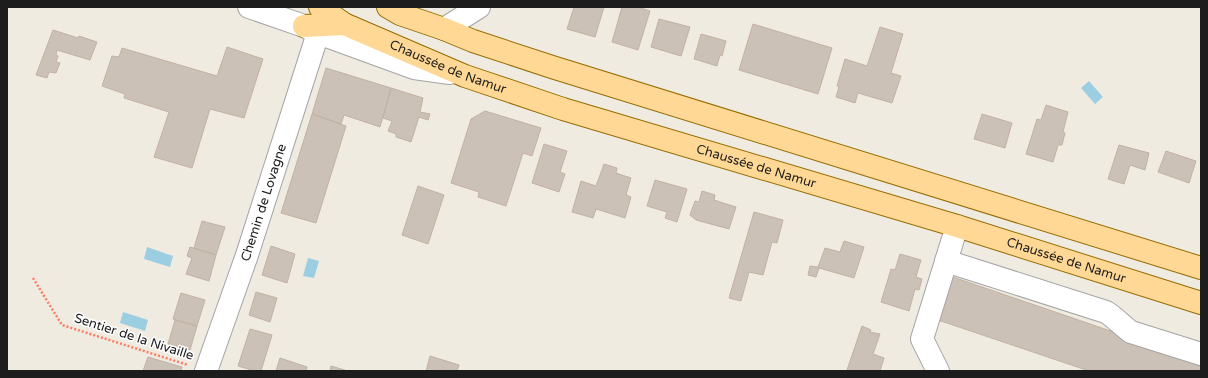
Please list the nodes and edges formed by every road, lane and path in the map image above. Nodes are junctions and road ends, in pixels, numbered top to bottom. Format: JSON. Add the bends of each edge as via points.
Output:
{"nodes":[{"id":1,"x":249,"y":7,"type":"edge"},
{"id":2,"x":320,"y":7,"type":"edge"},
{"id":3,"x":388,"y":7,"type":"edge"},
{"id":4,"x":479,"y":7,"type":"edge"},
{"id":5,"x":344,"y":24,"type":"junction"},
{"id":6,"x":444,"y":29,"type":"junction"},
{"id":7,"x":311,"y":30,"type":"junction"},
{"id":8,"x":465,"y":76,"type":"junction"},
{"id":9,"x":957,"y":226,"type":"junction"},
{"id":10,"x":944,"y":267,"type":"junction"},
{"id":11,"x":1201,"y":268,"type":"edge"},
{"id":12,"x":33,"y":278,"type":"dead end"},
{"id":13,"x":1201,"y":303,"type":"edge"},
{"id":14,"x":1201,"y":354,"type":"edge"},
{"id":15,"x":198,"y":369,"type":"edge"},
{"id":16,"x":938,"y":371,"type":"edge"}],
"edges":[{"from":1,"to":7,"type":"street"},
{"from":2,"to":5,"type":"main road","name":"Chaussée de Namur"},
{"from":3,"to":6,"type":"main road","via":[[400,14]]},
{"from":4,"to":6,"type":"street"},
{"from":5,"to":7,"type":"main road"},
{"from":5,"to":8,"type":"main road","name":"Chaussée de Namur"},
{"from":6,"to":11,"type":"main road","via":[[552,67]]},
{"from":7,"to":8,"type":"street","via":[[414,68]]},
{"from":7,"to":15,"type":"street","name":"Chemin de Lovagne","via":[[247,255]]},
{"from":8,"to":9,"type":"main road","name":"Chaussée de Namur","via":[[563,109]]},
{"from":9,"to":10,"type":"street"},
{"from":9,"to":13,"type":"main road","name":"Chaussée de Namur"},
{"from":10,"to":14,"type":"street","via":[[1106,312],[1131,332]]},
{"from":10,"to":16,"type":"street","via":[[922,339]]},
{"from":12,"to":15,"type":"path","name":"Sentier de la Nivaille","via":[[62,325]]}]}
